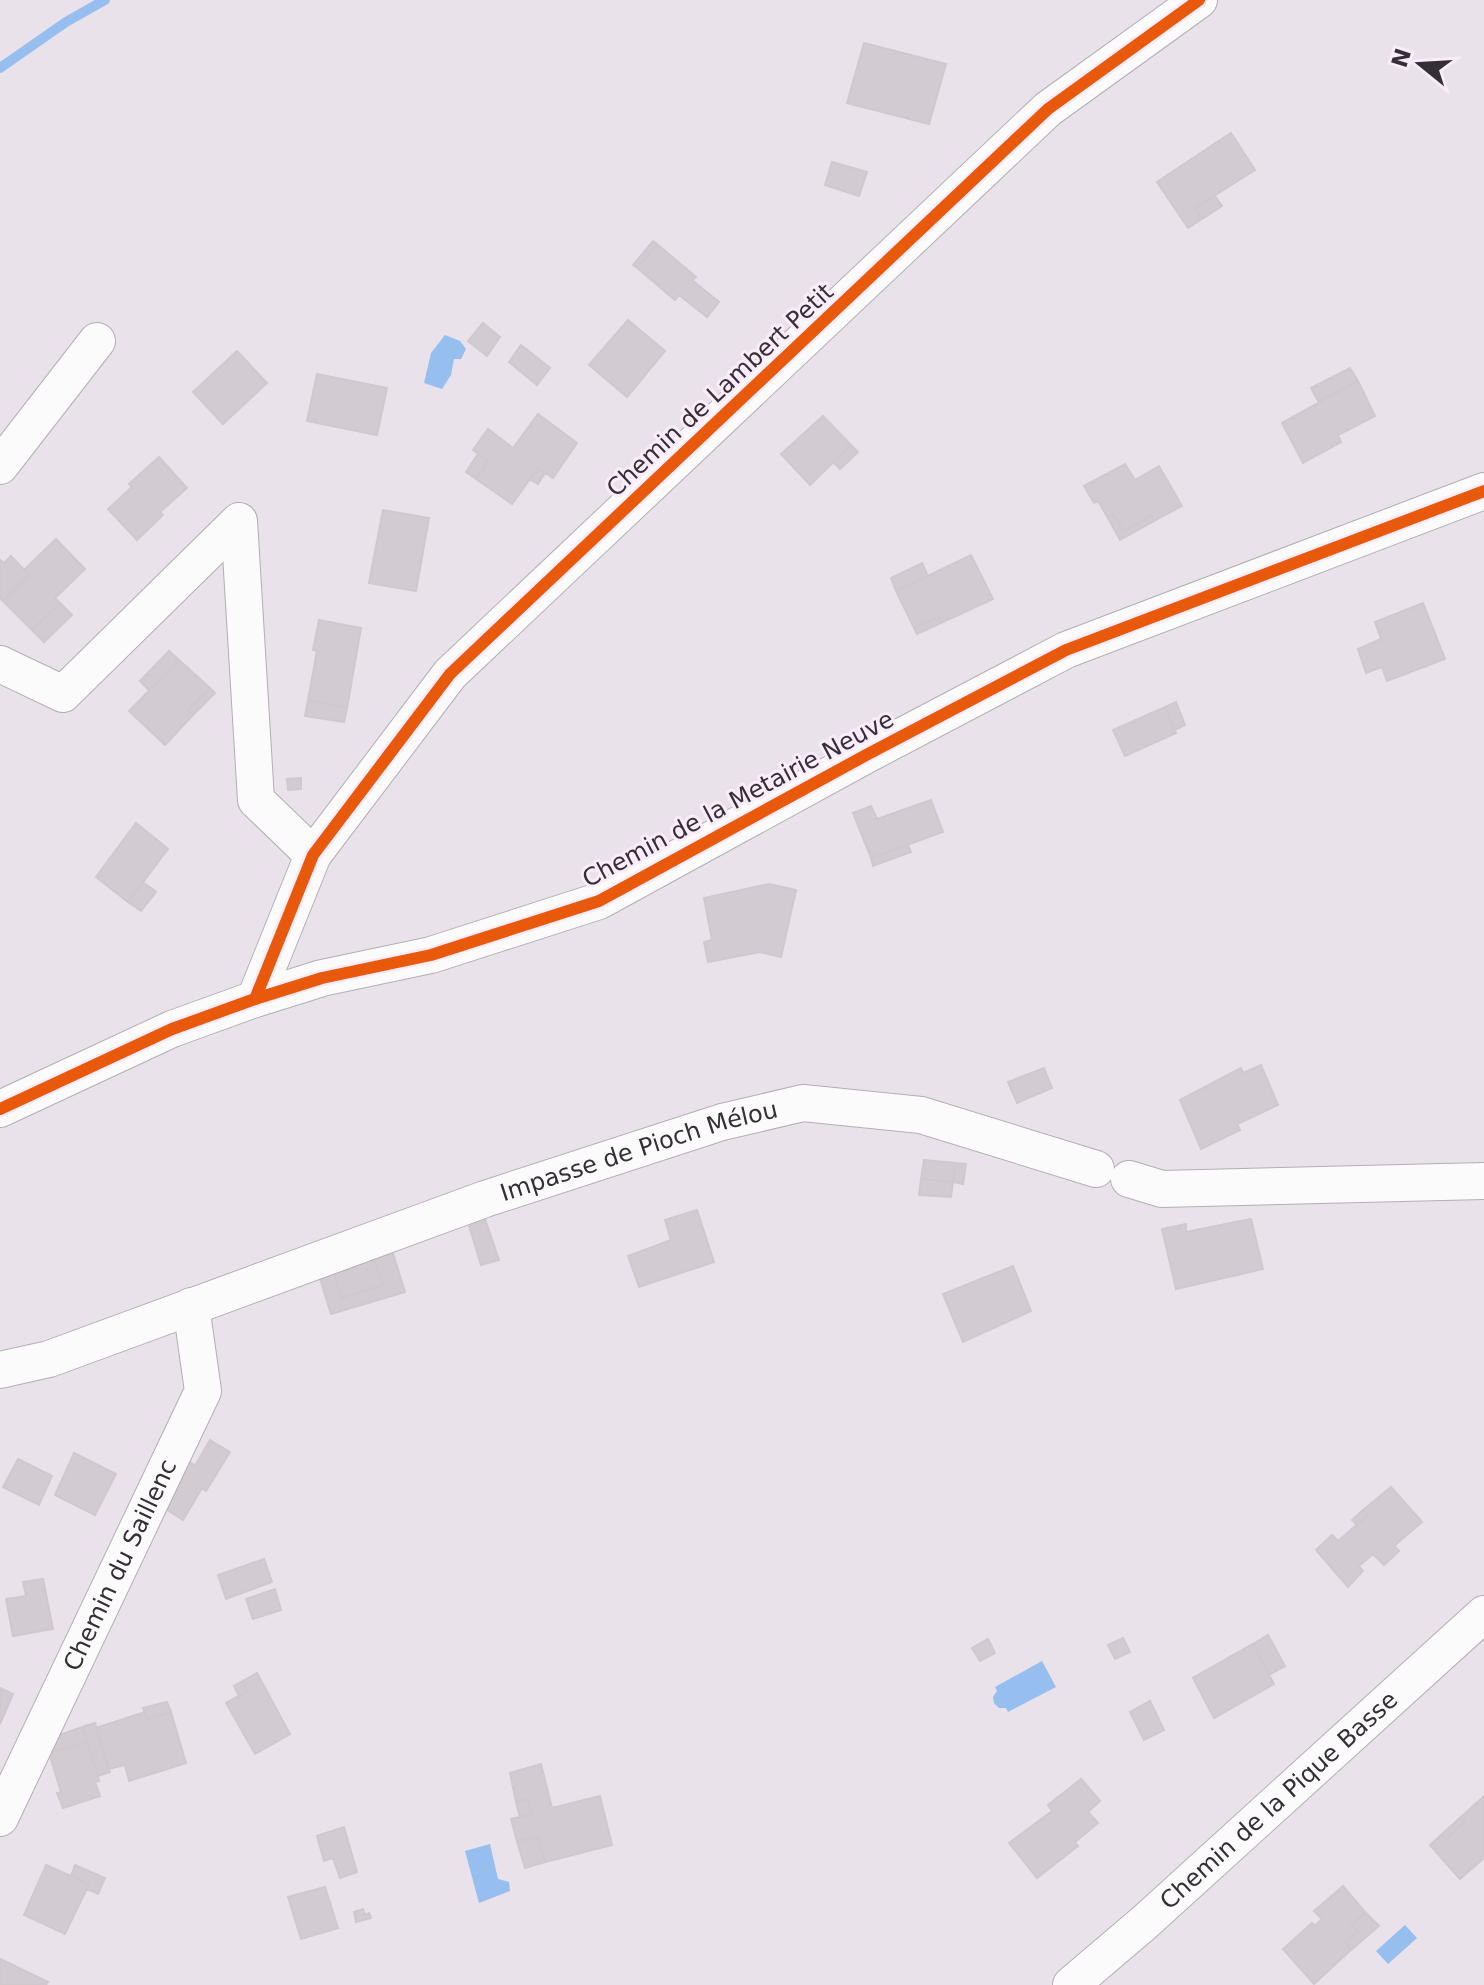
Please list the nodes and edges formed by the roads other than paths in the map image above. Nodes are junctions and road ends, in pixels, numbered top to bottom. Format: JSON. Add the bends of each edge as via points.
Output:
{"nodes":[{"id":1,"x":1199,"y":0,"type":"edge"},
{"id":2,"x":97,"y":341,"type":"dead end"},
{"id":3,"x":0,"y":466,"type":"edge"},
{"id":4,"x":1484,"y":491,"type":"edge"},
{"id":5,"x":0,"y":664,"type":"edge"},
{"id":6,"x":313,"y":855,"type":"junction"},
{"id":7,"x":255,"y":999,"type":"junction"},
{"id":8,"x":0,"y":1109,"type":"edge"},
{"id":9,"x":1484,"y":1181,"type":"edge"},
{"id":10,"x":191,"y":1306,"type":"junction"},
{"id":11,"x":0,"y":1370,"type":"edge"},
{"id":12,"x":1484,"y":1614,"type":"edge"},
{"id":13,"x":0,"y":1818,"type":"edge"},
{"id":14,"x":1071,"y":1985,"type":"edge"}],
"edges":[{"from":1,"to":6,"type":"street","name":"Chemin de Lambert Petit","via":[[1048,109],[450,674]]},
{"from":2,"to":3,"type":"street"},
{"from":4,"to":7,"type":"street","name":"Chemin de la Metairie Neuve","via":[[1066,650],[599,901],[431,955],[322,978]]},
{"from":5,"to":6,"type":"street","via":[[63,694],[239,521],[256,800]]},
{"from":6,"to":7,"type":"street","name":"Chemin de Lambert Petit"},
{"from":7,"to":8,"type":"street","name":"Chemin de la Metairie Neuve","via":[[172,1029]]},
{"from":9,"to":10,"type":"street","name":"Impasse de Pioch Mélou","via":[[1162,1189],[921,1115],[803,1103],[722,1122],[485,1199]]},
{"from":10,"to":11,"type":"street","name":"Impasse de Pioch Mélou","via":[[49,1359]]},
{"from":10,"to":13,"type":"street","name":"Chemin du Saillenc","via":[[203,1391]]},
{"from":12,"to":14,"type":"street","name":"Chemin de la Pique Basse"}]}
